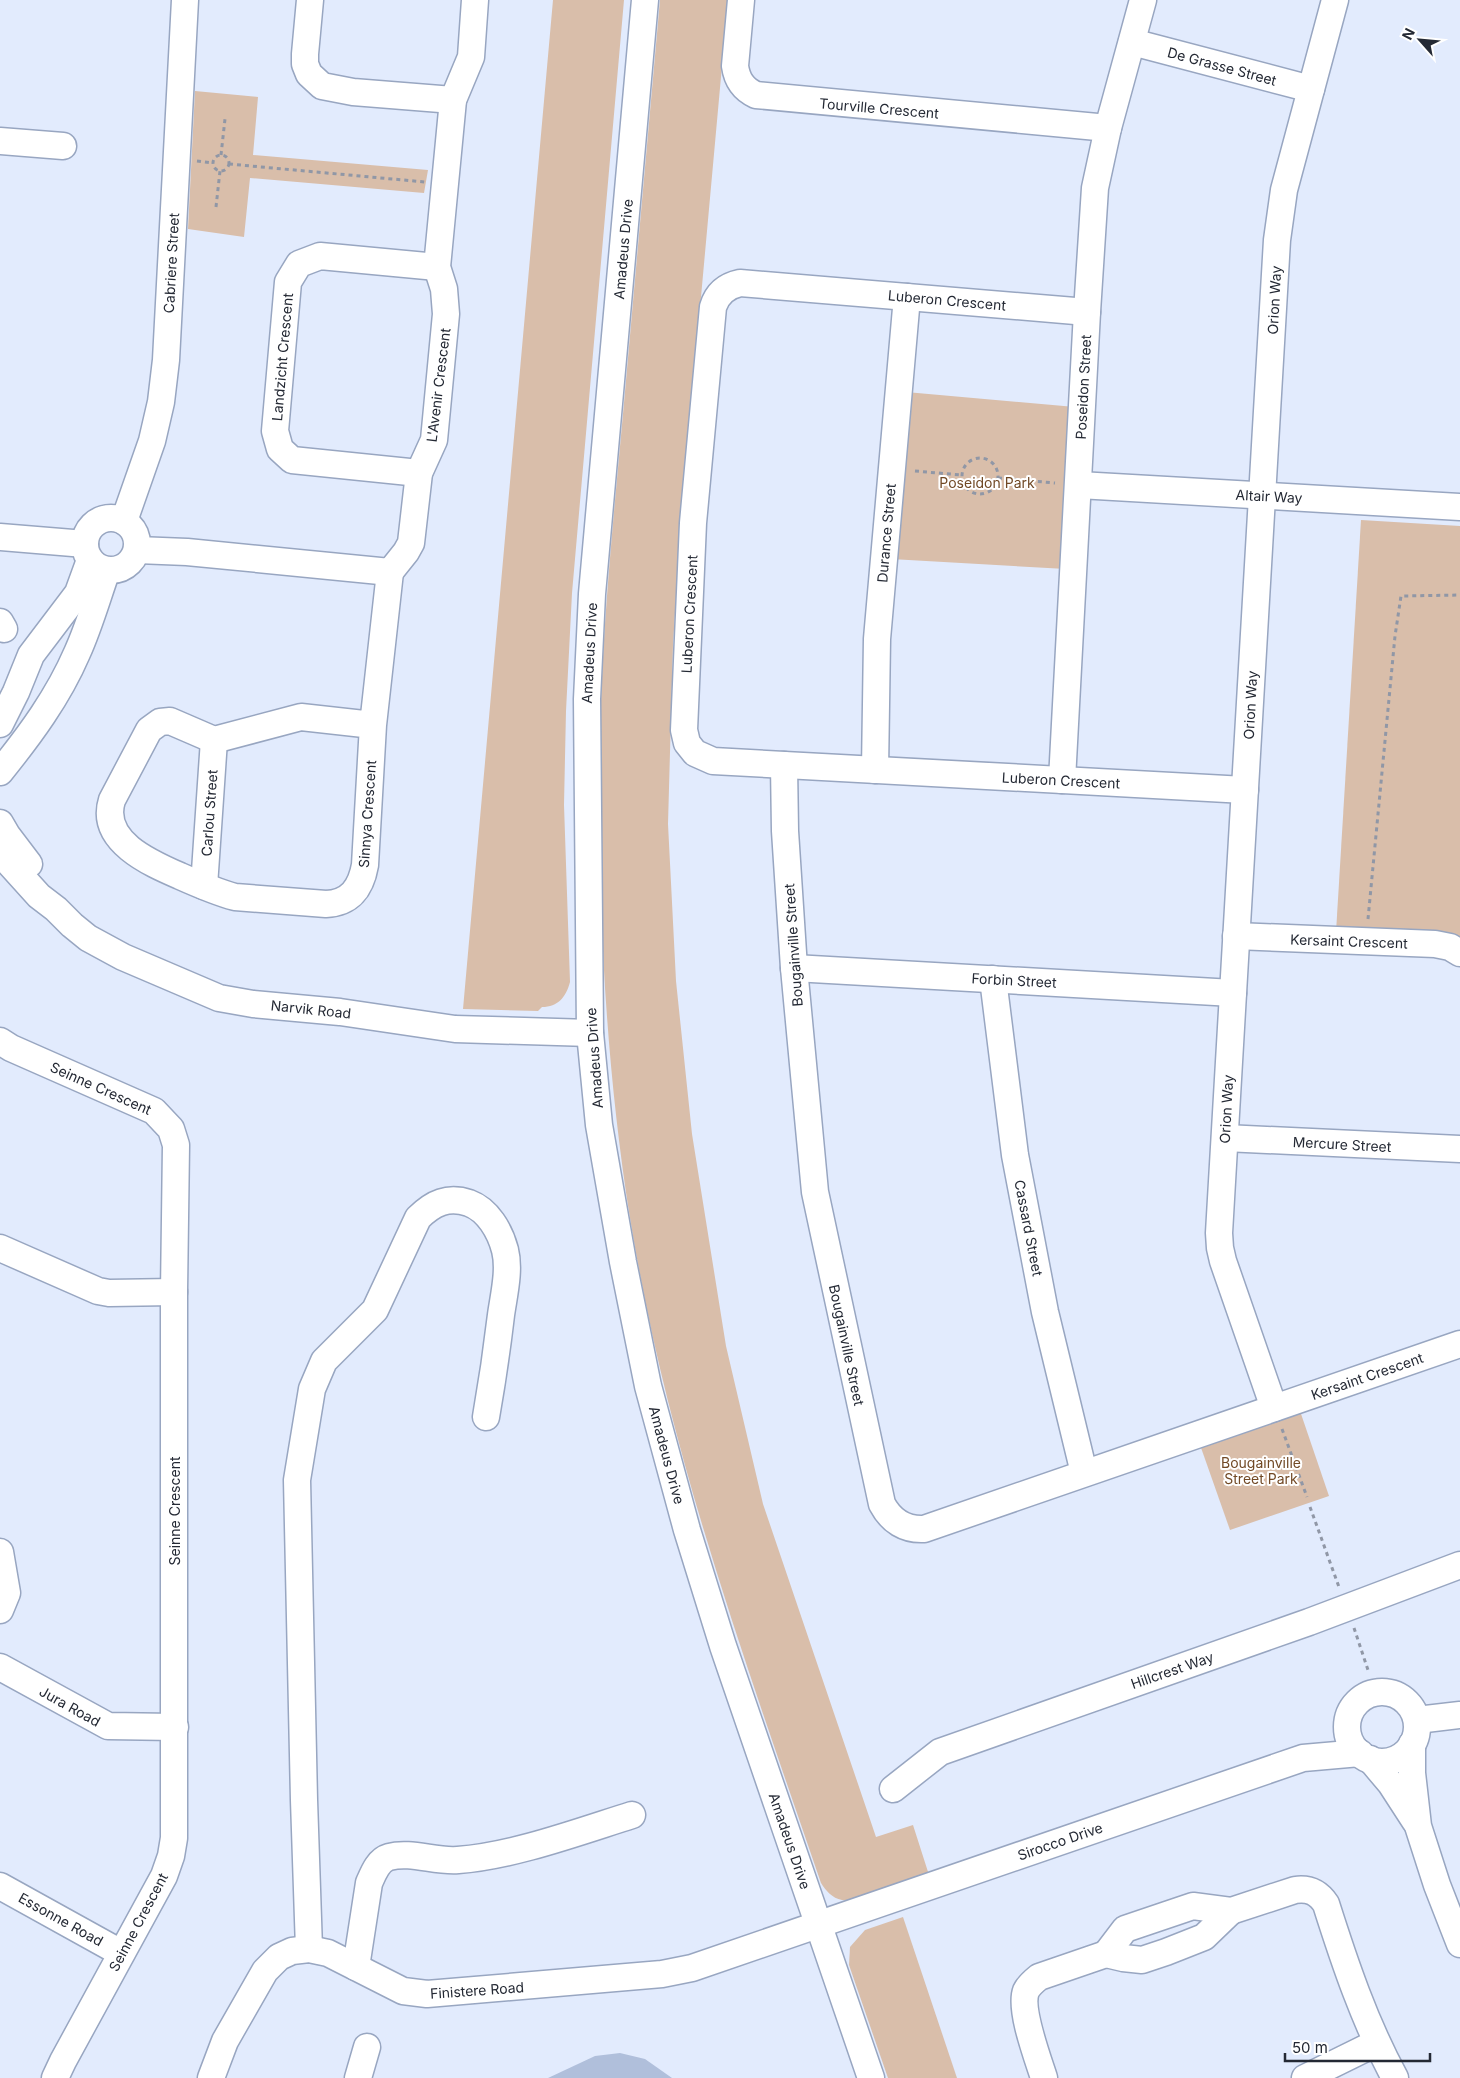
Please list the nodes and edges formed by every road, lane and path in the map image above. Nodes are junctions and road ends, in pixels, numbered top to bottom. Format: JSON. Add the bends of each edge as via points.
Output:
{"nodes":[{"id":1,"x":185,"y":0,"type":"edge"},
{"id":2,"x":310,"y":0,"type":"edge"},
{"id":3,"x":475,"y":0,"type":"edge"},
{"id":4,"x":645,"y":0,"type":"edge"},
{"id":5,"x":741,"y":0,"type":"edge"},
{"id":6,"x":1143,"y":0,"type":"edge"},
{"id":7,"x":1336,"y":0,"type":"edge"},
{"id":8,"x":1132,"y":42,"type":"junction"},
{"id":9,"x":1312,"y":89,"type":"junction"},
{"id":10,"x":453,"y":100,"type":"junction"},
{"id":11,"x":225,"y":119,"type":"dead end"},
{"id":12,"x":1108,"y":128,"type":"junction"},
{"id":13,"x":0,"y":141,"type":"edge"},
{"id":14,"x":63,"y":146,"type":"dead end"},
{"id":15,"x":221,"y":155,"type":"junction"},
{"id":16,"x":229,"y":164,"type":"junction"},
{"id":17,"x":220,"y":172,"type":"junction"},
{"id":18,"x":445,"y":184,"type":"junction"},
{"id":19,"x":216,"y":207,"type":"dead end"},
{"id":20,"x":437,"y":267,"type":"junction"},
{"id":21,"x":908,"y":297,"type":"junction"},
{"id":22,"x":1087,"y":312,"type":"junction"},
{"id":23,"x":892,"y":469,"type":"junction"},
{"id":24,"x":419,"y":474,"type":"junction"},
{"id":25,"x":962,"y":474,"type":"junction"},
{"id":26,"x":998,"y":478,"type":"junction"},
{"id":27,"x":1079,"y":484,"type":"junction"},
{"id":28,"x":1262,"y":496,"type":"junction"},
{"id":29,"x":1460,"y":507,"type":"edge"},
{"id":30,"x":124,"y":521,"type":"junction"},
{"id":31,"x":0,"y":537,"type":"edge"},
{"id":32,"x":137,"y":550,"type":"junction"},
{"id":33,"x":94,"y":558,"type":"junction"},
{"id":34,"x":390,"y":572,"type":"junction"},
{"id":35,"x":1460,"y":595,"type":"edge"},
{"id":36,"x":16,"y":692,"type":"junction"},
{"id":37,"x":47,"y":707,"type":"junction"},
{"id":38,"x":0,"y":724,"type":"edge"},
{"id":39,"x":373,"y":725,"type":"junction"},
{"id":40,"x":214,"y":740,"type":"junction"},
{"id":41,"x":784,"y":765,"type":"junction"},
{"id":42,"x":875,"y":770,"type":"junction"},
{"id":43,"x":0,"y":772,"type":"edge"},
{"id":44,"x":1062,"y":780,"type":"junction"},
{"id":45,"x":1245,"y":790,"type":"junction"},
{"id":46,"x":0,"y":823,"type":"edge"},
{"id":47,"x":0,"y":853,"type":"edge"},
{"id":48,"x":204,"y":886,"type":"junction"},
{"id":49,"x":56,"y":909,"type":"junction"},
{"id":50,"x":1236,"y":936,"type":"junction"},
{"id":51,"x":1366,"y":941,"type":"junction"},
{"id":52,"x":1460,"y":953,"type":"edge"},
{"id":53,"x":794,"y":968,"type":"junction"},
{"id":54,"x":993,"y":979,"type":"junction"},
{"id":55,"x":1233,"y":993,"type":"junction"},
{"id":56,"x":590,"y":1033,"type":"junction"},
{"id":57,"x":0,"y":1040,"type":"edge"},
{"id":58,"x":1224,"y":1138,"type":"junction"},
{"id":59,"x":1460,"y":1149,"type":"edge"},
{"id":60,"x":0,"y":1248,"type":"edge"},
{"id":61,"x":174,"y":1292,"type":"junction"},
{"id":62,"x":1460,"y":1344,"type":"edge"},
{"id":63,"x":1274,"y":1408,"type":"junction"},
{"id":64,"x":486,"y":1417,"type":"dead end"},
{"id":65,"x":1084,"y":1473,"type":"junction"},
{"id":66,"x":1307,"y":1497,"type":"dead end"},
{"id":67,"x":0,"y":1552,"type":"edge"},
{"id":68,"x":1460,"y":1565,"type":"edge"},
{"id":69,"x":0,"y":1610,"type":"edge"},
{"id":70,"x":0,"y":1668,"type":"edge"},
{"id":71,"x":1460,"y":1715,"type":"edge"},
{"id":72,"x":1348,"y":1722,"type":"junction"},
{"id":73,"x":175,"y":1727,"type":"junction"},
{"id":74,"x":1414,"y":1732,"type":"junction"},
{"id":75,"x":1365,"y":1756,"type":"junction"},
{"id":76,"x":1303,"y":1758,"type":"junction"},
{"id":77,"x":893,"y":1789,"type":"dead end"},
{"id":78,"x":632,"y":1816,"type":"dead end"},
{"id":79,"x":1418,"y":1826,"type":"junction"},
{"id":80,"x":0,"y":1886,"type":"edge"},
{"id":81,"x":1231,"y":1910,"type":"junction"},
{"id":82,"x":818,"y":1924,"type":"junction"},
{"id":83,"x":1460,"y":1944,"type":"edge"},
{"id":84,"x":309,"y":1949,"type":"junction"},
{"id":85,"x":121,"y":1953,"type":"junction"},
{"id":86,"x":1106,"y":1954,"type":"junction"},
{"id":87,"x":356,"y":1967,"type":"junction"},
{"id":88,"x":1376,"y":2043,"type":"junction"},
{"id":89,"x":367,"y":2047,"type":"dead end"},
{"id":90,"x":55,"y":2072,"type":"edge"},
{"id":91,"x":211,"y":2078,"type":"edge"},
{"id":92,"x":358,"y":2078,"type":"edge"},
{"id":93,"x":871,"y":2078,"type":"edge"},
{"id":94,"x":1044,"y":2078,"type":"edge"},
{"id":95,"x":1306,"y":2078,"type":"edge"},
{"id":96,"x":1394,"y":2078,"type":"edge"}],
"edges":[{"from":1,"to":30,"type":"street","name":"Cabriere Street","via":[[166,360],[152,441]]},
{"from":2,"to":10,"type":"street","via":[[305,64],[309,74],[322,86],[354,92]]},
{"from":3,"to":10,"type":"street","name":"L'Avenir Crescent","via":[[471,57]]},
{"from":4,"to":56,"type":"street","name":"Amadeus Drive","via":[[592,594],[586,756]]},
{"from":5,"to":12,"type":"street","name":"Tourville Crescent","via":[[736,74],[745,89],[756,96]]},
{"from":6,"to":8,"type":"street","name":"Poseidon Street"},
{"from":7,"to":9,"type":"street","name":"Orion Way"},
{"from":8,"to":9,"type":"street","name":"De Grasse Street"},
{"from":8,"to":12,"type":"street","name":"Poseidon Street"},
{"from":9,"to":28,"type":"street","name":"Orion Way","via":[[1284,190],[1278,231]]},
{"from":10,"to":18,"type":"street","name":"L'Avenir Crescent"},
{"from":11,"to":15,"type":"path"},
{"from":12,"to":22,"type":"street","name":"Poseidon Street","via":[[1095,188]]},
{"from":13,"to":14,"type":"street"},
{"from":15,"to":16,"type":"path"},
{"from":15,"to":17,"type":"path","via":[[212,163]]},
{"from":16,"to":17,"type":"path"},
{"from":16,"to":18,"type":"path"},
{"from":17,"to":19,"type":"path"},
{"from":18,"to":20,"type":"street","name":"L'Avenir Crescent"},
{"from":20,"to":24,"type":"street","name":"L'Avenir Crescent","via":[[444,289],[446,314],[434,440]]},
{"from":20,"to":24,"type":"street","name":"Landzicht Crescent","via":[[320,256],[299,264],[288,282],[276,431],[277,443],[284,454],[292,460]]},
{"from":21,"to":22,"type":"street","name":"Luberon Crescent"},
{"from":21,"to":23,"type":"street","name":"Durance Street"},
{"from":21,"to":41,"type":"street","name":"Luberon Crescent","via":[[740,283],[723,290],[713,307],[694,523],[685,736],[695,753],[706,759]]},
{"from":22,"to":27,"type":"street","name":"Poseidon Street"},
{"from":23,"to":25,"type":"path"},
{"from":23,"to":42,"type":"street","name":"Durance Street","via":[[877,639]]},
{"from":24,"to":34,"type":"street","name":"L'Avenir Crescent","via":[[411,543]]},
{"from":25,"to":26,"type":"path","via":[[966,488],[978,494],[992,490]]},
{"from":25,"to":26,"type":"path","via":[[968,462],[981,457],[994,464]]},
{"from":26,"to":27,"type":"path"},
{"from":27,"to":28,"type":"street","name":"Altair Way"},
{"from":27,"to":44,"type":"street","name":"Poseidon Street"},
{"from":28,"to":29,"type":"street","name":"Altair Way"},
{"from":28,"to":45,"type":"street","name":"Orion Way"},
{"from":30,"to":32,"type":"street","via":[[135,533]]},
{"from":30,"to":33,"type":"street","via":[[112,518],[97,522],[87,535]]},
{"from":31,"to":33,"type":"street"},
{"from":32,"to":33,"type":"street","via":[[128,565],[120,569]]},
{"from":32,"to":34,"type":"street"},
{"from":33,"to":36,"type":"street","via":[[78,593],[31,655]]},
{"from":33,"to":37,"type":"street","via":[[78,652]]},
{"from":34,"to":39,"type":"street","name":"Sinnya Crescent"},
{"from":35,"to":51,"type":"path","via":[[1401,596]]},
{"from":36,"to":37,"type":"street"},
{"from":36,"to":38,"type":"street"},
{"from":37,"to":43,"type":"street"},
{"from":39,"to":40,"type":"street","via":[[301,717]]},
{"from":39,"to":48,"type":"street","name":"Sinnya Crescent","via":[[365,865],[359,886],[350,897],[335,904],[326,904],[235,897]]},
{"from":40,"to":48,"type":"street","name":"Carlou Street"},
{"from":40,"to":48,"type":"street","name":"Sinnya Crescent","via":[[170,721],[152,727],[112,800],[109,813],[116,833],[139,856]]},
{"from":41,"to":42,"type":"street","name":"Luberon Crescent"},
{"from":41,"to":53,"type":"street","name":"Bougainville Street"},
{"from":42,"to":44,"type":"street","name":"Luberon Crescent"},
{"from":44,"to":45,"type":"street","name":"Luberon Crescent"},
{"from":45,"to":50,"type":"street","name":"Orion Way"},
{"from":46,"to":49,"type":"street","name":"Narvik Road","via":[[48,889]]},
{"from":47,"to":49,"type":"street","name":"Narvik Road","via":[[39,896]]},
{"from":49,"to":56,"type":"street","name":"Narvik Road","via":[[88,938],[122,957],[219,998],[455,1029]]},
{"from":50,"to":51,"type":"street","name":"Kersaint Crescent"},
{"from":50,"to":55,"type":"street","name":"Orion Way"},
{"from":51,"to":52,"type":"street","name":"Kersaint Crescent","via":[[1444,945]]},
{"from":53,"to":54,"type":"street","name":"Forbin Street"},
{"from":53,"to":65,"type":"street","name":"Bougainville Street","via":[[815,1192],[882,1504],[887,1513],[903,1526],[924,1528]]},
{"from":54,"to":55,"type":"street","name":"Forbin Street"},
{"from":54,"to":65,"type":"street","name":"Cassard Street","via":[[1015,1155],[1045,1312]]},
{"from":55,"to":58,"type":"street","name":"Orion Way"},
{"from":56,"to":82,"type":"street","name":"Amadeus Drive","via":[[599,1125],[648,1386],[723,1646]]},
{"from":57,"to":61,"type":"street","name":"Seinne Crescent","via":[[147,1107],[166,1122],[176,1145]]},
{"from":58,"to":59,"type":"street","name":"Mercure Street"},
{"from":58,"to":63,"type":"street","name":"Orion Way","via":[[1220,1248]]},
{"from":60,"to":61,"type":"street","via":[[98,1291]]},
{"from":61,"to":73,"type":"street","name":"Seinne Crescent"},
{"from":62,"to":63,"type":"street","name":"Kersaint Crescent"},
{"from":63,"to":65,"type":"street","name":"Bougainville Street"},
{"from":63,"to":66,"type":"path"},
{"from":64,"to":84,"type":"street","via":[[504,1292],[506,1251],[496,1227],[486,1215],[472,1204],[457,1199],[443,1200],[418,1218],[375,1310],[324,1361],[312,1389],[304,1431],[297,1480]]},
{"from":67,"to":69,"type":"street","via":[[6,1593]]},
{"from":68,"to":77,"type":"street","name":"Hillcrest Way","via":[[940,1752]]},
{"from":70,"to":73,"type":"street","name":"Jura Road","via":[[108,1726]]},
{"from":71,"to":74,"type":"street"},
{"from":72,"to":74,"type":"street","via":[[1351,1711],[1368,1695],[1391,1692],[1410,1705]]},
{"from":72,"to":75,"type":"street","via":[[1352,1745]]},
{"from":72,"to":76,"type":"street","name":"Sirocco Drive"},
{"from":73,"to":85,"type":"street","name":"Seinne Crescent","via":[[171,1856],[164,1876]]},
{"from":74,"to":75,"type":"street","via":[[1402,1756],[1381,1762]]},
{"from":74,"to":79,"type":"street","via":[[1412,1773]]},
{"from":75,"to":76,"type":"street","name":"Sirocco Drive"},
{"from":75,"to":79,"type":"street","via":[[1390,1784]]},
{"from":76,"to":82,"type":"street","name":"Sirocco Drive"},
{"from":78,"to":87,"type":"street","via":[[535,1845],[476,1858],[456,1861],[397,1855],[386,1857],[369,1883]]},
{"from":79,"to":83,"type":"street","via":[[1436,1885]]},
{"from":80,"to":85,"type":"street","name":"Essonne Road"},
{"from":81,"to":86,"type":"street","via":[[1204,1937],[1166,1952],[1142,1960]]},
{"from":81,"to":86,"type":"street","via":[[1193,1906],[1125,1929]]},
{"from":81,"to":88,"type":"street","via":[[1306,1888],[1321,1897]]},
{"from":82,"to":87,"type":"street","name":"Finistere Road","via":[[692,1968],[662,1974],[427,1994],[403,1991]]},
{"from":82,"to":93,"type":"street","name":"Amadeus Drive"},
{"from":84,"to":87,"type":"street","name":"Finistere Road","via":[[328,1953]]},
{"from":84,"to":91,"type":"street","name":"Finistere Road","via":[[279,1957],[265,1970],[225,2041]]},
{"from":85,"to":90,"type":"street","name":"Seinne Crescent"},
{"from":86,"to":94,"type":"street","via":[[1039,1977],[1025,1993],[1025,2012]]},
{"from":88,"to":95,"type":"street"},
{"from":88,"to":96,"type":"street"},
{"from":89,"to":92,"type":"street"}]}
